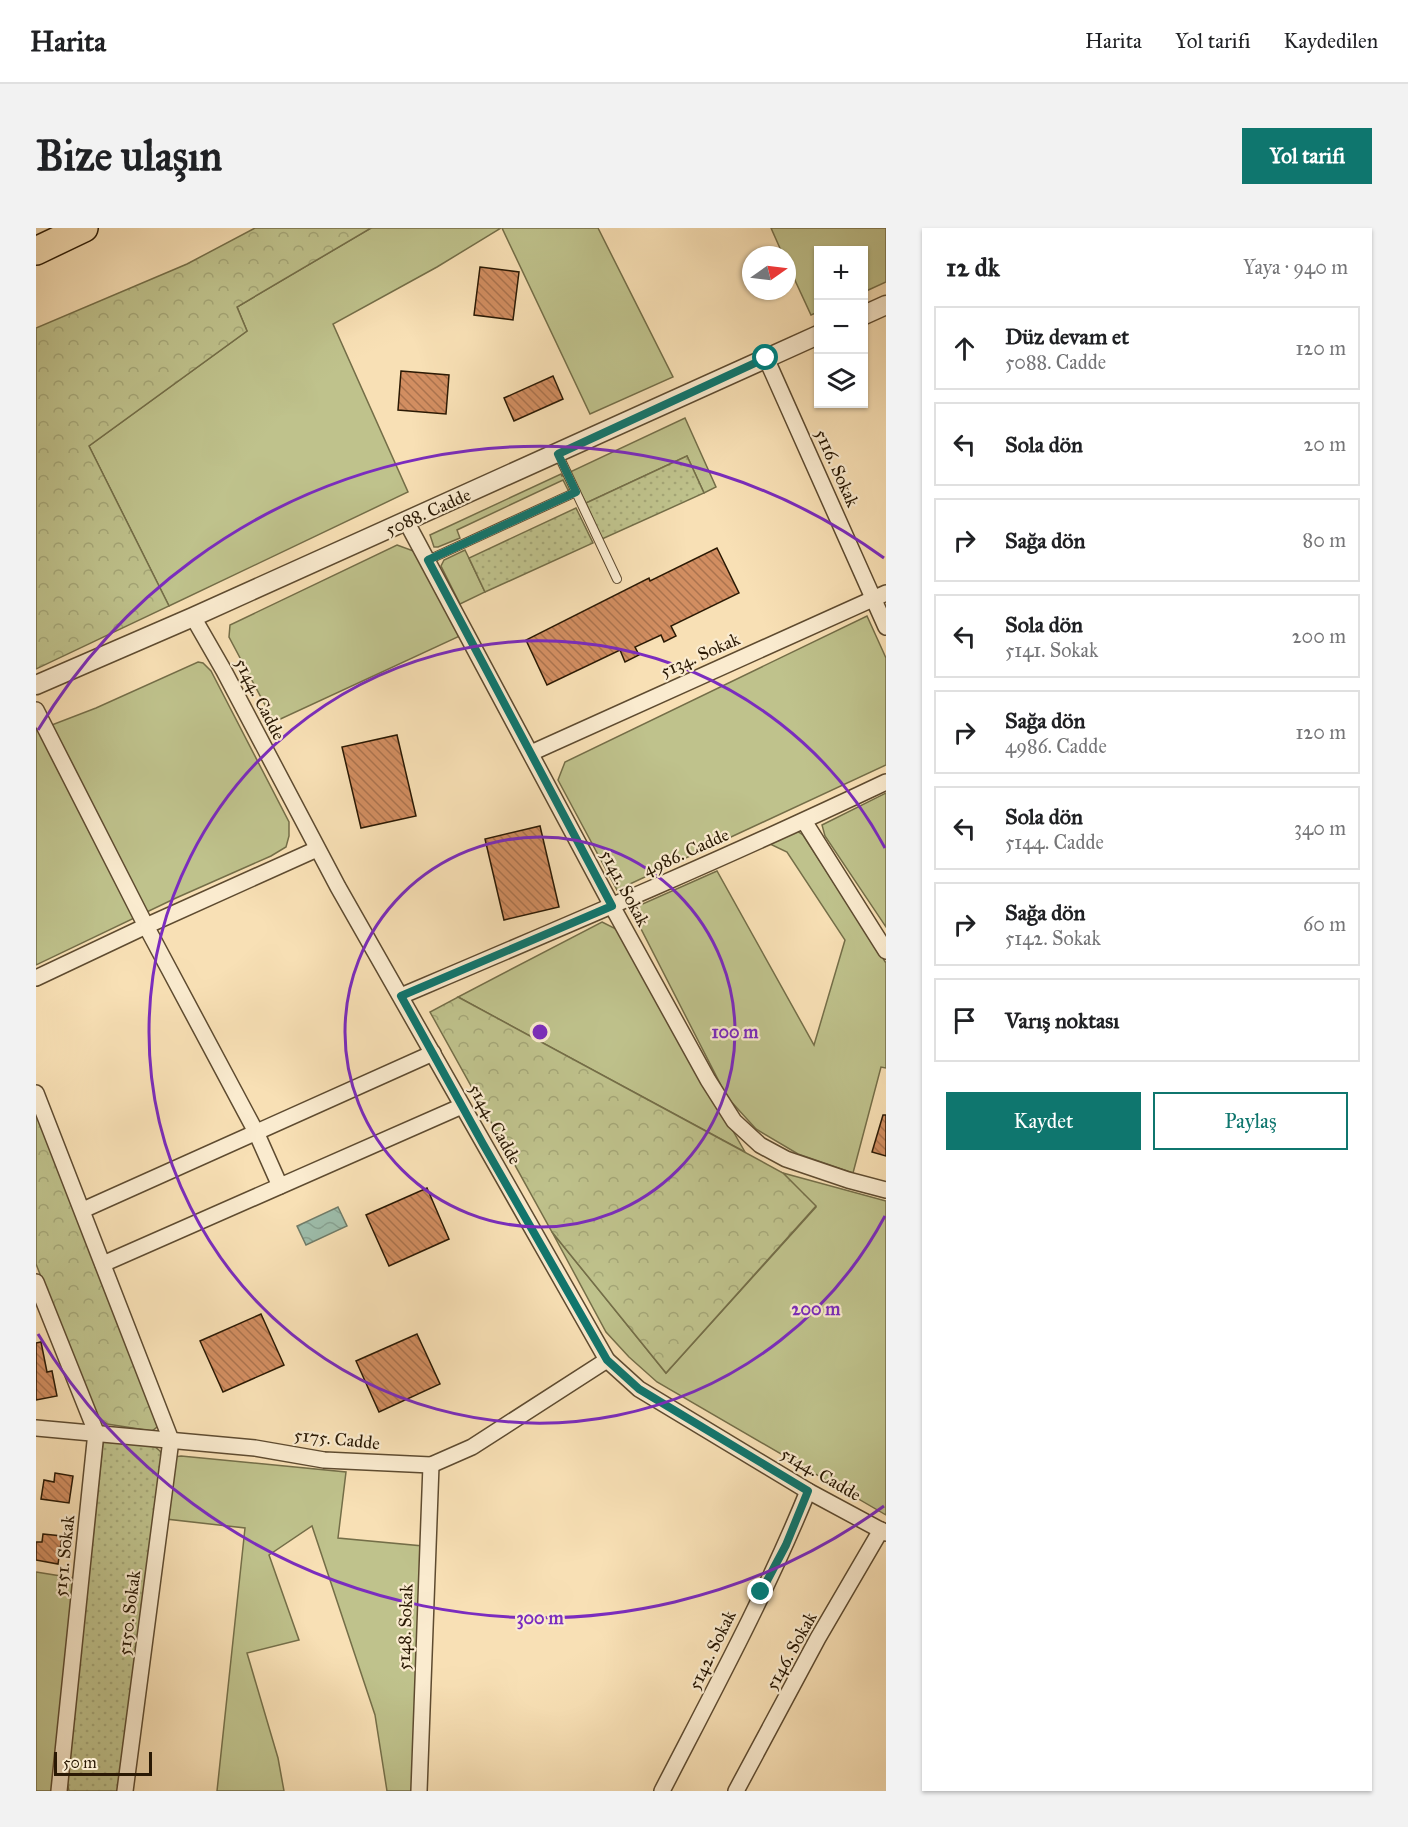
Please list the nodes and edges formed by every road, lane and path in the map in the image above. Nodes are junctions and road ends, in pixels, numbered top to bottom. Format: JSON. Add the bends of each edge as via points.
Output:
{"nodes":[{"id":1,"x":84,"y":228,"type":"edge"},
{"id":2,"x":36,"y":251,"type":"edge"},
{"id":3,"x":886,"y":305,"type":"edge"},
{"id":4,"x":868,"y":313,"type":"edge"},
{"id":5,"x":814,"y":337,"type":"edge"},
{"id":6,"x":766,"y":358,"type":"junction"},
{"id":7,"x":558,"y":454,"type":"junction"},
{"id":8,"x":576,"y":492,"type":"junction"},
{"id":9,"x":406,"y":522,"type":"junction"},
{"id":10,"x":428,"y":560,"type":"junction"},
{"id":11,"x":617,"y":579,"type":"dead end"},
{"id":12,"x":880,"y":596,"type":"edge"},
{"id":13,"x":193,"y":617,"type":"junction"},
{"id":14,"x":886,"y":627,"type":"edge"},
{"id":15,"x":36,"y":685,"type":"edge"},
{"id":16,"x":36,"y":710,"type":"edge"},
{"id":17,"x":531,"y":753,"type":"junction"},
{"id":18,"x":886,"y":782,"type":"edge"},
{"id":19,"x":804,"y":821,"type":"junction"},
{"id":20,"x":317,"y":849,"type":"junction"},
{"id":21,"x":612,"y":906,"type":"junction"},
{"id":22,"x":146,"y":926,"type":"junction"},
{"id":23,"x":886,"y":951,"type":"edge"},
{"id":24,"x":36,"y":978,"type":"edge"},
{"id":25,"x":401,"y":996,"type":"junction"},
{"id":26,"x":433,"y":1053,"type":"junction"},
{"id":27,"x":36,"y":1093,"type":"edge"},
{"id":28,"x":462,"y":1106,"type":"junction"},
{"id":29,"x":256,"y":1132,"type":"junction"},
{"id":30,"x":280,"y":1186,"type":"junction"},
{"id":31,"x":886,"y":1190,"type":"edge"},
{"id":32,"x":82,"y":1210,"type":"junction"},
{"id":33,"x":103,"y":1264,"type":"junction"},
{"id":34,"x":36,"y":1282,"type":"edge"},
{"id":35,"x":607,"y":1360,"type":"junction"},
{"id":36,"x":36,"y":1428,"type":"edge"},
{"id":37,"x":96,"y":1432,"type":"junction"},
{"id":38,"x":171,"y":1440,"type":"junction"},
{"id":39,"x":431,"y":1465,"type":"junction"},
{"id":40,"x":808,"y":1491,"type":"junction"},
{"id":41,"x":884,"y":1532,"type":"edge"},
{"id":42,"x":58,"y":1791,"type":"edge"},
{"id":43,"x":125,"y":1791,"type":"edge"},
{"id":44,"x":419,"y":1791,"type":"edge"},
{"id":45,"x":662,"y":1791,"type":"edge"},
{"id":46,"x":736,"y":1791,"type":"edge"}],
"edges":[{"from":1,"to":2,"type":"highway"},
{"from":3,"to":4,"type":"street"},
{"from":5,"to":6,"type":"street","name":"5088. Cadde"},
{"from":6,"to":7,"type":"street","name":"5088. Cadde"},
{"from":6,"to":12,"type":"street","name":"5116. Sokak"},
{"from":7,"to":8,"type":"lane"},
{"from":7,"to":9,"type":"street","name":"5088. Cadde"},
{"from":8,"to":10,"type":"lane"},
{"from":8,"to":11,"type":"lane"},
{"from":9,"to":10,"type":"street","name":"5141. Sokak"},
{"from":9,"to":13,"type":"street","name":"5088. Cadde"},
{"from":10,"to":17,"type":"street","name":"5141. Sokak"},
{"from":12,"to":14,"type":"street","name":"5116. Sokak"},
{"from":12,"to":17,"type":"street","name":"5134. Sokak"},
{"from":13,"to":15,"type":"street","name":"5088. Cadde"},
{"from":13,"to":20,"type":"street","name":"5144. Cadde"},
{"from":16,"to":22,"type":"street"},
{"from":17,"to":21,"type":"street","name":"5141. Sokak"},
{"from":18,"to":19,"type":"street","name":"4986. Cadde"},
{"from":19,"to":21,"type":"street","name":"4986. Cadde"},
{"from":19,"to":23,"type":"street"},
{"from":20,"to":22,"type":"street"},
{"from":20,"to":25,"type":"street","name":"5144. Cadde"},
{"from":21,"to":25,"type":"street","name":"4986. Cadde"},
{"from":21,"to":31,"type":"street","name":"5141. Sokak","via":[[734,1121],[760,1145],[786,1159]]},
{"from":22,"to":24,"type":"street"},
{"from":22,"to":29,"type":"street"},
{"from":25,"to":26,"type":"street","name":"5144. Cadde"},
{"from":26,"to":28,"type":"street","name":"5144. Cadde"},
{"from":26,"to":29,"type":"street"},
{"from":27,"to":32,"type":"street"},
{"from":28,"to":30,"type":"street"},
{"from":28,"to":35,"type":"street","name":"5144. Cadde"},
{"from":29,"to":30,"type":"street"},
{"from":29,"to":32,"type":"street"},
{"from":30,"to":33,"type":"street"},
{"from":32,"to":33,"type":"street"},
{"from":33,"to":38,"type":"street"},
{"from":34,"to":37,"type":"street"},
{"from":35,"to":39,"type":"street","name":"5175. Cadde","via":[[472,1448]]},
{"from":35,"to":40,"type":"street","name":"5144. Cadde","via":[[639,1389]]},
{"from":36,"to":37,"type":"street","name":"5175. Cadde"},
{"from":37,"to":38,"type":"street","name":"5175. Cadde"},
{"from":37,"to":42,"type":"street","name":"5151. Sokak"},
{"from":38,"to":39,"type":"street","name":"5175. Cadde","via":[[324,1460]]},
{"from":38,"to":43,"type":"street","name":"5150. Sokak"},
{"from":39,"to":44,"type":"street","name":"5148. Sokak"},
{"from":40,"to":41,"type":"street","name":"5144. Cadde"},
{"from":40,"to":45,"type":"street","name":"5142. Sokak","via":[[743,1635]]},
{"from":41,"to":46,"type":"street","name":"5146. Sokak","via":[[818,1638]]}]}
